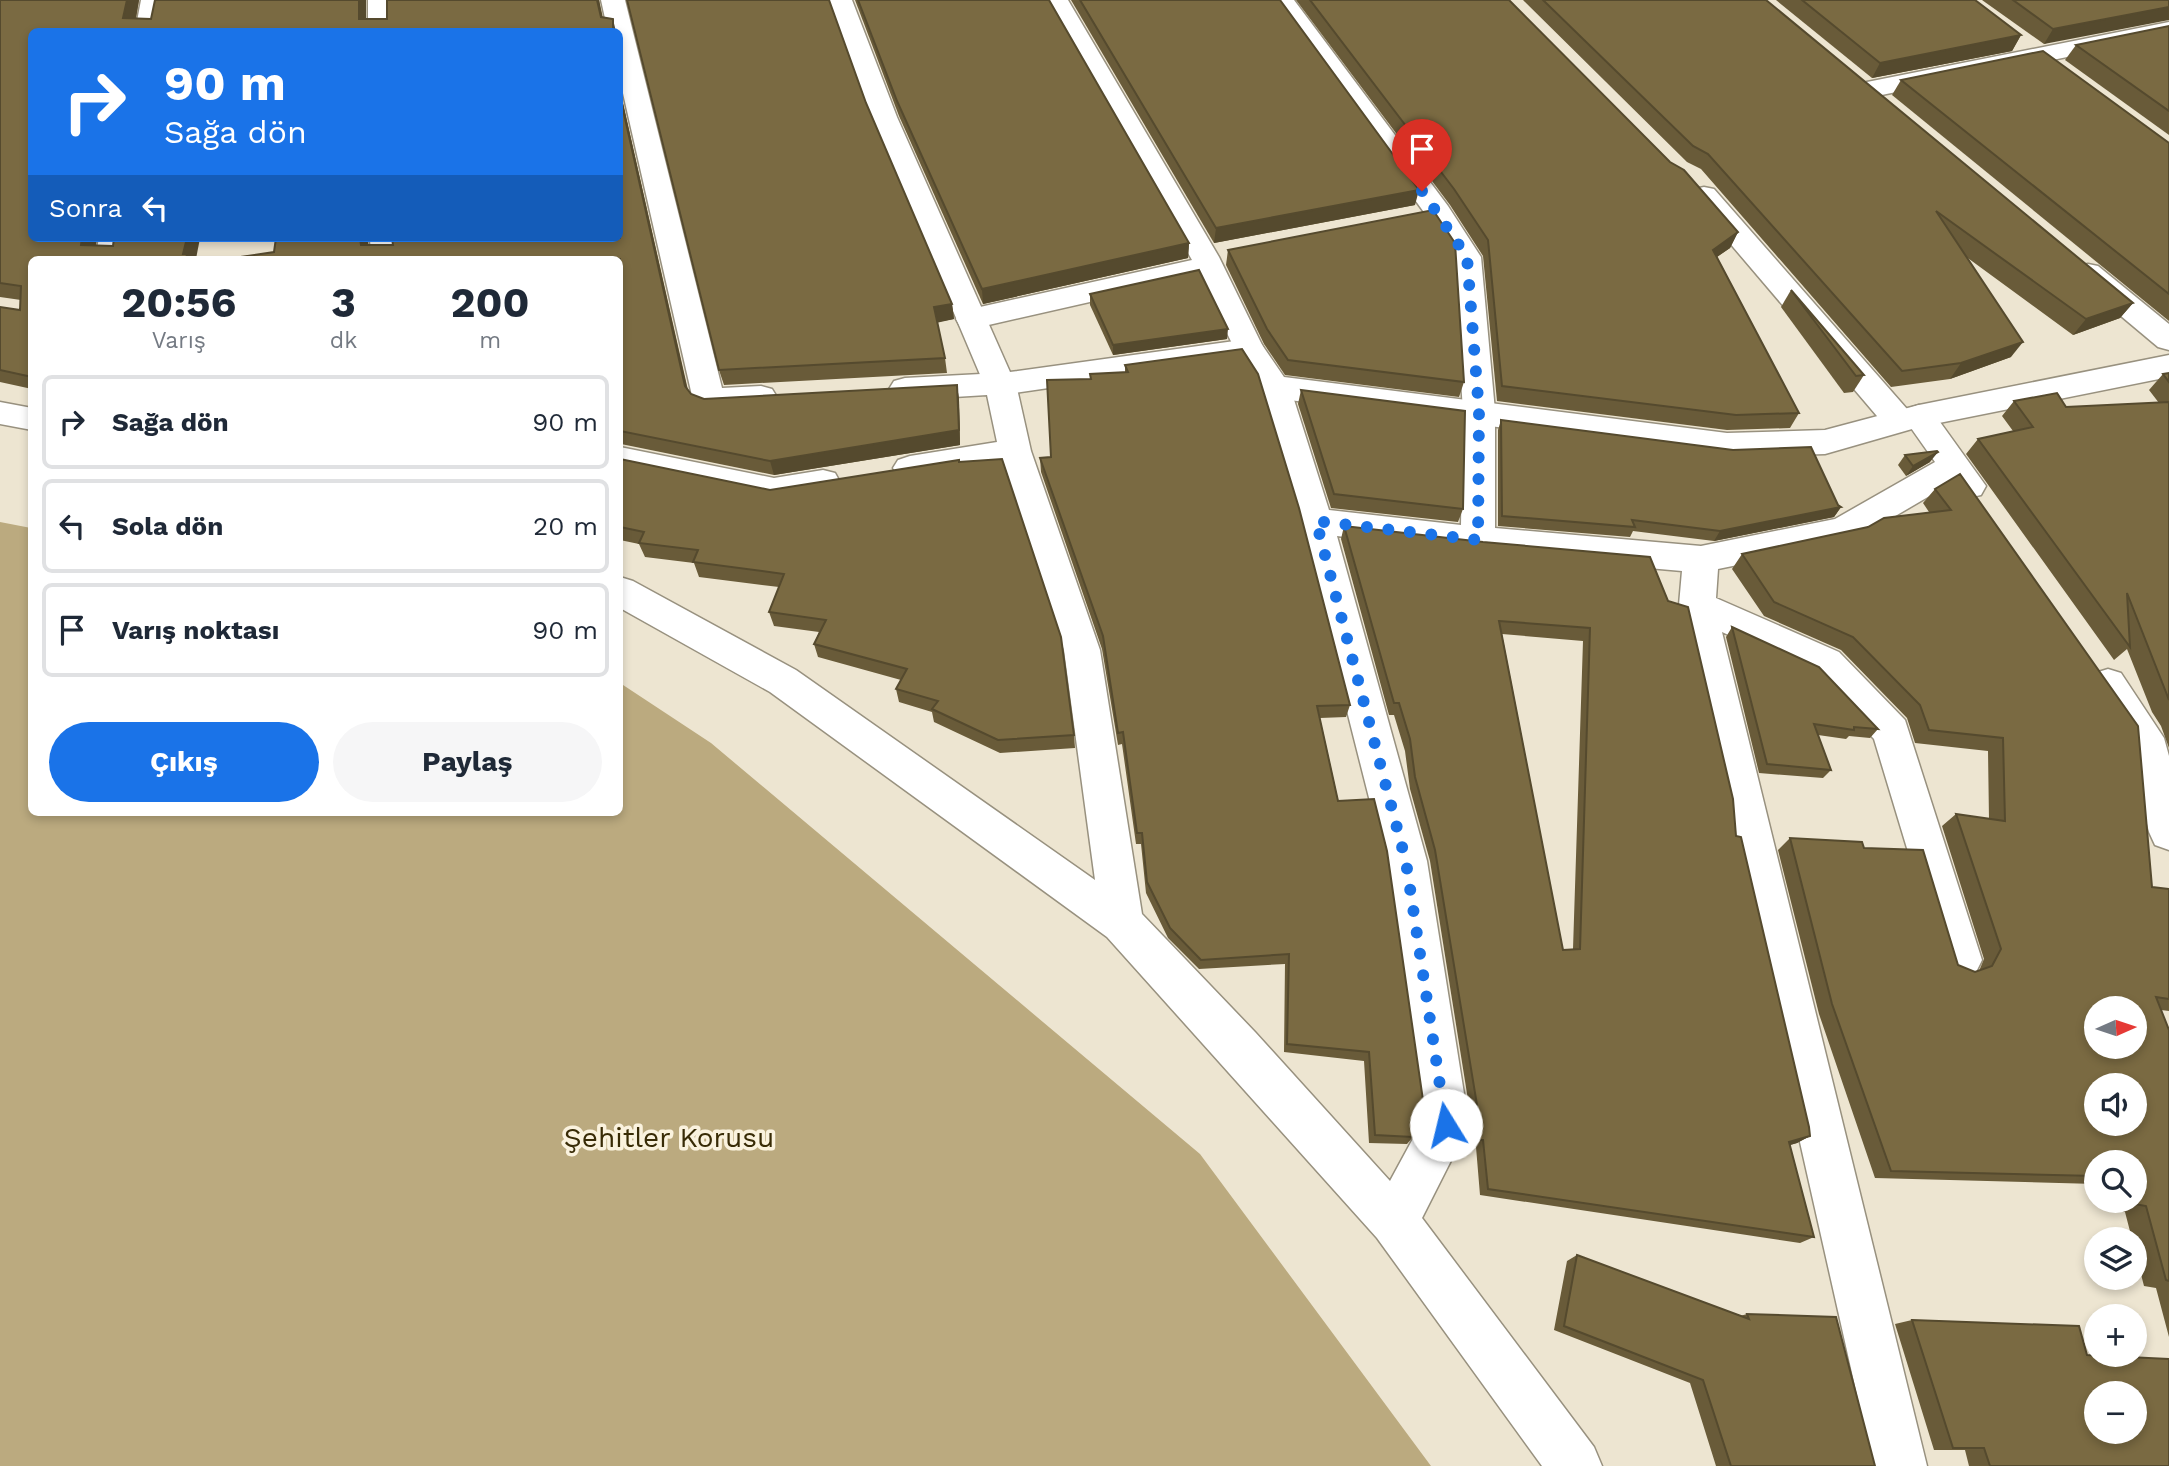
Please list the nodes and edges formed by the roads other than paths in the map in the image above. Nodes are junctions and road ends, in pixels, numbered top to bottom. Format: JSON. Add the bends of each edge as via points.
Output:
{"nodes":[{"id":1,"x":153,"y":0,"type":"edge"},
{"id":2,"x":380,"y":0,"type":"edge"},
{"id":3,"x":612,"y":0,"type":"edge"},
{"id":4,"x":840,"y":0,"type":"edge"},
{"id":5,"x":1056,"y":0,"type":"edge"},
{"id":6,"x":1282,"y":0,"type":"edge"},
{"id":7,"x":2166,"y":15,"type":"edge"},
{"id":8,"x":148,"y":28,"type":"edge"},
{"id":9,"x":380,"y":28,"type":"edge"},
{"id":10,"x":619,"y":28,"type":"edge"},
{"id":11,"x":2017,"y":40,"type":"edge"},
{"id":12,"x":623,"y":45,"type":"edge"},
{"id":13,"x":2039,"y":56,"type":"junction"},
{"id":14,"x":2061,"y":72,"type":"edge"},
{"id":15,"x":1867,"y":90,"type":"edge"},
{"id":16,"x":1689,"y":177,"type":"edge"},
{"id":17,"x":2065,"y":254,"type":"edge"},
{"id":18,"x":1215,"y":258,"type":"junction"},
{"id":19,"x":971,"y":319,"type":"junction"},
{"id":20,"x":2169,"y":340,"type":"edge"},
{"id":21,"x":1249,"y":349,"type":"junction"},
{"id":22,"x":2169,"y":366,"type":"edge"},
{"id":23,"x":1000,"y":384,"type":"junction"},
{"id":24,"x":1273,"y":387,"type":"junction"},
{"id":25,"x":875,"y":390,"type":"edge"},
{"id":26,"x":792,"y":395,"type":"edge"},
{"id":27,"x":1479,"y":411,"type":"junction"},
{"id":28,"x":0,"y":413,"type":"edge"},
{"id":29,"x":28,"y":418,"type":"edge"},
{"id":30,"x":1909,"y":419,"type":"junction"},
{"id":31,"x":1014,"y":451,"type":"junction"},
{"id":32,"x":623,"y":461,"type":"edge"},
{"id":33,"x":1955,"y":467,"type":"junction"},
{"id":34,"x":1987,"y":512,"type":"edge"},
{"id":35,"x":1316,"y":521,"type":"junction"},
{"id":36,"x":1478,"y":540,"type":"junction"},
{"id":37,"x":1701,"y":559,"type":"junction"},
{"id":38,"x":623,"y":593,"type":"edge"},
{"id":39,"x":1697,"y":605,"type":"junction"},
{"id":40,"x":2090,"y":659,"type":"edge"},
{"id":41,"x":2169,"y":832,"type":"edge"},
{"id":42,"x":1122,"y":923,"type":"junction"},
{"id":43,"x":1960,"y":960,"type":"edge"},
{"id":44,"x":1394,"y":1222,"type":"junction"},
{"id":45,"x":1575,"y":1466,"type":"edge"},
{"id":46,"x":1900,"y":1466,"type":"edge"}],
"edges":[{"from":1,"to":8,"type":"street"},
{"from":2,"to":9,"type":"street"},
{"from":3,"to":10,"type":"street"},
{"from":4,"to":19,"type":"street","via":[[884,117]]},
{"from":5,"to":18,"type":"street"},
{"from":6,"to":27,"type":"street","via":[[1424,214],[1467,257]]},
{"from":7,"to":13,"type":"street"},
{"from":11,"to":13,"type":"street"},
{"from":12,"to":26,"type":"street","via":[[709,400]]},
{"from":13,"to":14,"type":"street"},
{"from":13,"to":15,"type":"street"},
{"from":16,"to":30,"type":"street"},
{"from":17,"to":20,"type":"street"},
{"from":18,"to":19,"type":"street"},
{"from":18,"to":21,"type":"street"},
{"from":19,"to":23,"type":"street"},
{"from":21,"to":23,"type":"street"},
{"from":21,"to":24,"type":"street"},
{"from":22,"to":30,"type":"street"},
{"from":23,"to":25,"type":"street"},
{"from":23,"to":31,"type":"street"},
{"from":24,"to":27,"type":"street"},
{"from":24,"to":35,"type":"street"},
{"from":27,"to":30,"type":"street","via":[[1727,445],[1825,442]]},
{"from":27,"to":36,"type":"street"},
{"from":28,"to":29,"type":"street"},
{"from":30,"to":33,"type":"street"},
{"from":31,"to":32,"type":"street","via":[[774,490]]},
{"from":31,"to":42,"type":"street","via":[[1082,650]]},
{"from":33,"to":34,"type":"street"},
{"from":33,"to":37,"type":"street","via":[[1844,530]]},
{"from":35,"to":36,"type":"street"},
{"from":35,"to":44,"type":"street","via":[[1406,862],[1446,1125]]},
{"from":36,"to":37,"type":"street"},
{"from":37,"to":39,"type":"street"},
{"from":38,"to":42,"type":"street","via":[[783,681]]},
{"from":39,"to":43,"type":"street","via":[[1826,663],[1891,731]]},
{"from":39,"to":46,"type":"street"},
{"from":40,"to":41,"type":"street","via":[[2145,738]]},
{"from":42,"to":44,"type":"street"},
{"from":44,"to":45,"type":"street"}]}
